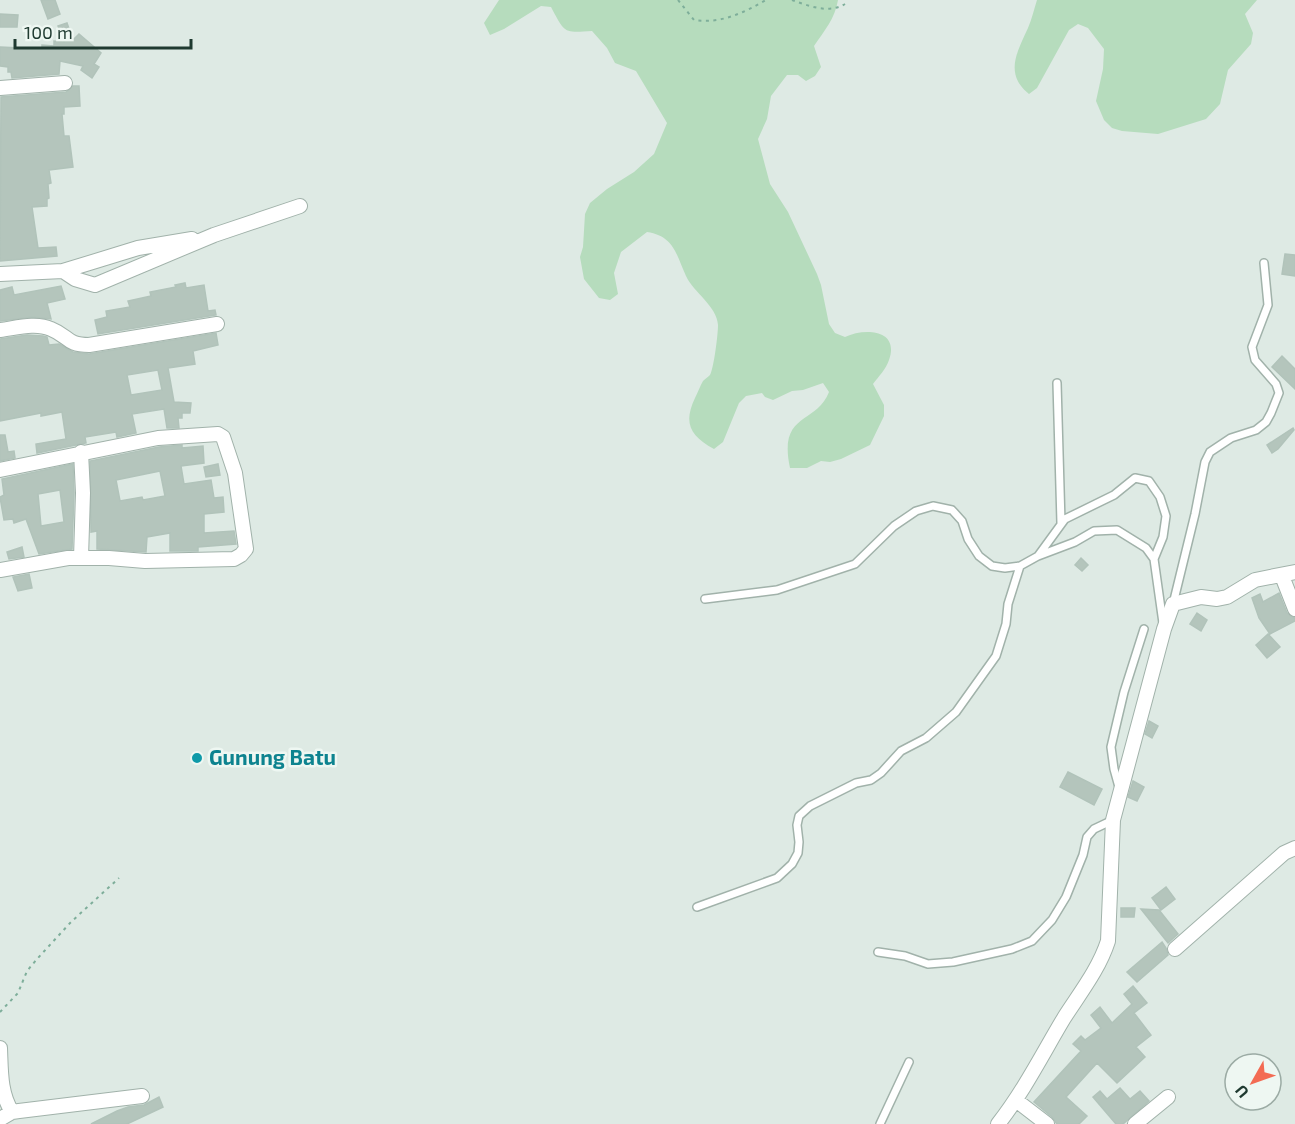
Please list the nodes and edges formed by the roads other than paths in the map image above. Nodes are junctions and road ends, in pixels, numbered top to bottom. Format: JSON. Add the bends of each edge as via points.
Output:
{"nodes":[{"id":1,"x":64,"y":83,"type":"dead end"},
{"id":2,"x":0,"y":88,"type":"edge"},
{"id":3,"x":300,"y":206,"type":"dead end"},
{"id":4,"x":214,"y":236,"type":"junction"},
{"id":5,"x":1264,"y":263,"type":"dead end"},
{"id":6,"x":63,"y":271,"type":"junction"},
{"id":7,"x":0,"y":274,"type":"edge"},
{"id":8,"x":217,"y":324,"type":"dead end"},
{"id":9,"x":0,"y":330,"type":"edge"},
{"id":10,"x":1057,"y":383,"type":"dead end"},
{"id":11,"x":81,"y":452,"type":"junction"},
{"id":12,"x":0,"y":470,"type":"edge"},
{"id":13,"x":1061,"y":523,"type":"junction"},
{"id":14,"x":1038,"y":556,"type":"junction"},
{"id":15,"x":81,"y":558,"type":"junction"},
{"id":16,"x":1154,"y":559,"type":"junction"},
{"id":17,"x":1020,"y":566,"type":"junction"},
{"id":18,"x":0,"y":570,"type":"edge"},
{"id":19,"x":1288,"y":574,"type":"edge"},
{"id":20,"x":705,"y":599,"type":"dead end"},
{"id":21,"x":1173,"y":604,"type":"junction"},
{"id":22,"x":1295,"y":609,"type":"edge"},
{"id":23,"x":1144,"y":629,"type":"dead end"},
{"id":24,"x":1164,"y":629,"type":"junction"},
{"id":25,"x":1120,"y":793,"type":"junction"},
{"id":26,"x":1113,"y":820,"type":"junction"},
{"id":27,"x":1295,"y":848,"type":"edge"},
{"id":28,"x":697,"y":907,"type":"dead end"},
{"id":29,"x":1175,"y":949,"type":"dead end"},
{"id":30,"x":878,"y":952,"type":"dead end"},
{"id":31,"x":0,"y":1048,"type":"edge"},
{"id":32,"x":909,"y":1062,"type":"dead end"},
{"id":33,"x":142,"y":1096,"type":"dead end"},
{"id":34,"x":1168,"y":1097,"type":"dead end"},
{"id":35,"x":1017,"y":1101,"type":"junction"},
{"id":36,"x":6,"y":1115,"type":"edge"},
{"id":37,"x":880,"y":1124,"type":"edge"},
{"id":38,"x":998,"y":1124,"type":"edge"},
{"id":39,"x":1047,"y":1124,"type":"edge"},
{"id":40,"x":1135,"y":1124,"type":"edge"}],
"edges":[{"from":1,"to":2,"type":"street"},
{"from":3,"to":4,"type":"street"},
{"from":4,"to":6,"type":"street","via":[[138,248]]},
{"from":4,"to":6,"type":"street","via":[[95,285]]},
{"from":5,"to":21,"type":"lane","via":[[1268,305],[1252,346],[1256,360],[1279,393],[1266,422],[1210,452]]},
{"from":6,"to":7,"type":"street"},
{"from":8,"to":9,"type":"street","via":[[89,345],[73,344],[43,326]]},
{"from":10,"to":13,"type":"lane"},
{"from":11,"to":12,"type":"street"},
{"from":11,"to":15,"type":"street"},
{"from":11,"to":15,"type":"street","via":[[158,438],[218,434],[223,437],[235,473],[246,549],[234,559],[219,560]]},
{"from":13,"to":14,"type":"lane"},
{"from":13,"to":16,"type":"lane","via":[[1114,495],[1135,477],[1142,478],[1149,481],[1160,498],[1166,516]]},
{"from":14,"to":16,"type":"lane","via":[[1094,531],[1117,530],[1146,548]]},
{"from":14,"to":17,"type":"lane"},
{"from":15,"to":18,"type":"street"},
{"from":16,"to":24,"type":"lane"},
{"from":17,"to":20,"type":"lane","via":[[992,566],[979,556],[962,521],[952,510],[933,506],[916,511],[894,526],[855,564],[777,590]]},
{"from":17,"to":28,"type":"lane","via":[[996,656],[956,712],[926,738],[901,751],[871,780],[856,783],[810,806],[799,816],[798,853],[777,878]]},
{"from":19,"to":21,"type":"street","via":[[1255,580],[1227,597],[1201,597]]},
{"from":19,"to":22,"type":"street"},
{"from":21,"to":24,"type":"street"},
{"from":23,"to":25,"type":"lane","via":[[1111,747]]},
{"from":24,"to":25,"type":"street"},
{"from":25,"to":26,"type":"street"},
{"from":26,"to":30,"type":"lane","via":[[1094,828],[1087,837],[1066,897],[1032,941],[1012,949],[928,964]]},
{"from":26,"to":35,"type":"street","via":[[1108,941],[1102,958]]},
{"from":27,"to":29,"type":"street","via":[[1284,853]]},
{"from":31,"to":36,"type":"street"},
{"from":32,"to":37,"type":"lane"},
{"from":33,"to":36,"type":"street"},
{"from":34,"to":40,"type":"street"},
{"from":35,"to":38,"type":"street"},
{"from":35,"to":39,"type":"street"}]}
